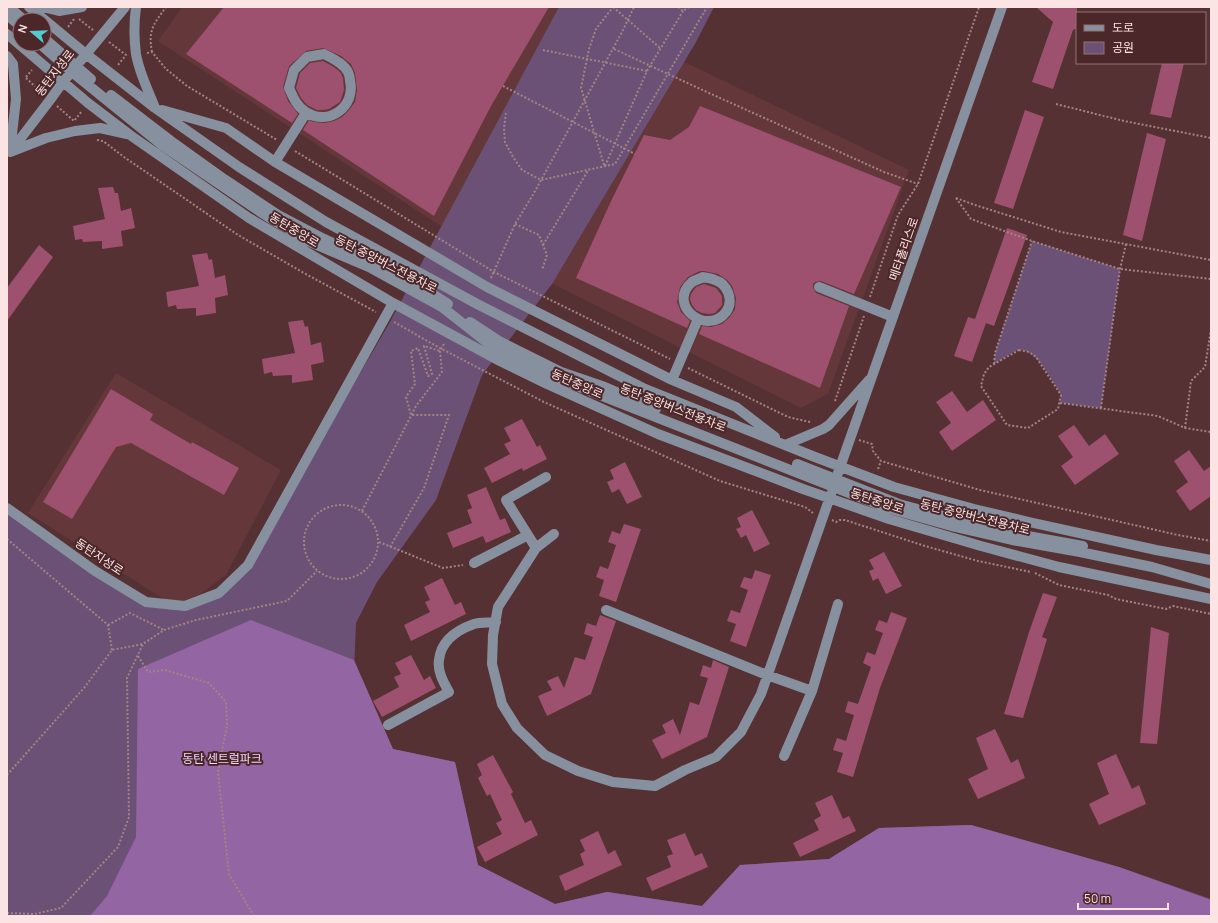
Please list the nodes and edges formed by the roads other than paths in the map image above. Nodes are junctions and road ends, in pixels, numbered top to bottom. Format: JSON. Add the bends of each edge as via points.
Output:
{"nodes":[{"id":1,"x":29,"y":7,"type":"edge"},
{"id":2,"x":42,"y":7,"type":"edge"},
{"id":3,"x":82,"y":7,"type":"edge"},
{"id":4,"x":125,"y":7,"type":"edge"},
{"id":5,"x":136,"y":7,"type":"edge"},
{"id":6,"x":1002,"y":7,"type":"edge"},
{"id":7,"x":7,"y":34,"type":"edge"},
{"id":8,"x":52,"y":46,"type":"edge"},
{"id":9,"x":51,"y":52,"type":"edge"},
{"id":10,"x":86,"y":54,"type":"junction"},
{"id":11,"x":7,"y":56,"type":"edge"},
{"id":12,"x":74,"y":69,"type":"junction"},
{"id":13,"x":63,"y":82,"type":"junction"},
{"id":14,"x":155,"y":108,"type":"junction"},
{"id":15,"x":306,"y":113,"type":"junction"},
{"id":16,"x":130,"y":135,"type":"junction"},
{"id":17,"x":8,"y":154,"type":"edge"},
{"id":18,"x":275,"y":162,"type":"junction"},
{"id":19,"x":820,"y":287,"type":"dead end"},
{"id":20,"x":393,"y":303,"type":"junction"},
{"id":21,"x":893,"y":317,"type":"junction"},
{"id":22,"x":698,"y":320,"type":"junction"},
{"id":23,"x":872,"y":376,"type":"junction"},
{"id":24,"x":672,"y":380,"type":"junction"},
{"id":25,"x":784,"y":445,"type":"junction"},
{"id":26,"x":840,"y":467,"type":"junction"},
{"id":27,"x":546,"y":477,"type":"dead end"},
{"id":28,"x":835,"y":483,"type":"junction"},
{"id":29,"x":829,"y":499,"type":"junction"},
{"id":30,"x":7,"y":508,"type":"edge"},
{"id":31,"x":554,"y":534,"type":"dead end"},
{"id":32,"x":528,"y":535,"type":"junction"},
{"id":33,"x":536,"y":548,"type":"junction"},
{"id":34,"x":1211,"y":560,"type":"edge"},
{"id":35,"x":474,"y":563,"type":"road end"},
{"id":36,"x":1211,"y":577,"type":"edge"},
{"id":37,"x":1211,"y":584,"type":"edge"},
{"id":38,"x":1211,"y":599,"type":"edge"},
{"id":39,"x":838,"y":604,"type":"dead end"},
{"id":40,"x":606,"y":610,"type":"dead end"},
{"id":41,"x":496,"y":622,"type":"junction"},
{"id":42,"x":767,"y":675,"type":"junction"},
{"id":43,"x":812,"y":691,"type":"junction"},
{"id":44,"x":388,"y":724,"type":"dead end"},
{"id":45,"x":784,"y":756,"type":"dead end"}],
"edges":[{"from":1,"to":10,"type":"street","name":"동탄중앙로"},
{"from":2,"to":3,"type":"street","via":[[59,11]]},
{"from":4,"to":10,"type":"street","name":"동탄지성로"},
{"from":5,"to":14,"type":"street","via":[[136,54]]},
{"from":6,"to":21,"type":"street","name":"메타폴리스로"},
{"from":7,"to":13,"type":"street","name":"동탄중앙로"},
{"from":8,"to":12,"type":"street","name":"동탄 중앙버스전용차로"},
{"from":9,"to":12,"type":"street","name":"동탄 중앙버스전용차로"},
{"from":10,"to":12,"type":"street","name":"동탄지성로"},
{"from":10,"to":14,"type":"street","name":"동탄중앙로"},
{"from":11,"to":17,"type":"street","via":[[13,64],[16,99]]},
{"from":12,"to":13,"type":"street","name":"동탄지성로"},
{"from":12,"to":28,"type":"street","name":"동탄 중앙버스전용차로","via":[[162,145],[249,205],[305,240],[371,268],[442,307],[489,344],[562,380],[814,478]]},
{"from":13,"to":16,"type":"street","name":"동탄중앙로"},
{"from":13,"to":17,"type":"street","name":"동탄지성로"},
{"from":14,"to":18,"type":"street","name":"동탄중앙로","via":[[226,128]]},
{"from":14,"to":25,"type":"street","name":"동탄중앙로","via":[[239,167],[326,222],[479,305],[645,389]]},
{"from":15,"to":15,"type":"street","via":[[322,118],[336,114],[347,104],[352,89],[349,72],[341,58],[324,54],[307,57],[294,70],[289,88],[295,102]]},
{"from":15,"to":18,"type":"street"},
{"from":16,"to":17,"type":"street","via":[[100,128],[76,131],[46,138]]},
{"from":16,"to":20,"type":"street","name":"동탄중앙로","via":[[249,218]]},
{"from":18,"to":24,"type":"street","name":"동탄중앙로","via":[[487,287]]},
{"from":19,"to":21,"type":"street"},
{"from":20,"to":29,"type":"street","name":"동탄중앙로","via":[[547,384],[658,434]]},
{"from":20,"to":30,"type":"street","name":"동탄지성로","via":[[248,565],[219,593],[185,606],[146,602],[95,572]]},
{"from":21,"to":23,"type":"street","name":"메타폴리스로"},
{"from":22,"to":22,"type":"street","via":[[712,322],[722,317],[729,308],[730,297],[726,286],[717,277],[703,277],[692,281],[685,291],[684,303],[689,313]]},
{"from":22,"to":24,"type":"street"},
{"from":23,"to":25,"type":"street","via":[[829,425]]},
{"from":23,"to":26,"type":"street","name":"메타폴리스로"},
{"from":24,"to":25,"type":"street","name":"동탄중앙로","via":[[736,407]]},
{"from":25,"to":26,"type":"street","name":"동탄중앙로"},
{"from":26,"to":28,"type":"street","name":"메타폴리스로"},
{"from":26,"to":34,"type":"street","name":"동탄중앙로","via":[[894,487],[974,509]]},
{"from":27,"to":32,"type":"street","via":[[506,500]]},
{"from":28,"to":29,"type":"street","name":"메타폴리스로"},
{"from":28,"to":36,"type":"street","name":"동탄 중앙버스전용차로","via":[[899,504],[995,530],[1140,558]]},
{"from":28,"to":37,"type":"street","name":"동탄 중앙버스전용차로","via":[[887,508],[955,527],[1152,567]]},
{"from":29,"to":38,"type":"street","name":"동탄중앙로","via":[[1052,565]]},
{"from":29,"to":42,"type":"street","name":"메타폴리스로"},
{"from":31,"to":33,"type":"street","name":"메타폴리스로"},
{"from":32,"to":33,"type":"street"},
{"from":32,"to":35,"type":"street"},
{"from":33,"to":41,"type":"street","name":"메타폴리스로","via":[[498,607]]},
{"from":39,"to":43,"type":"street"},
{"from":40,"to":42,"type":"street"},
{"from":41,"to":42,"type":"street","name":"메타폴리스로","via":[[492,664],[502,704],[517,728],[545,755],[578,771],[614,782],[655,786],[716,757],[740,732],[761,694]]},
{"from":41,"to":44,"type":"street","via":[[475,624],[459,630],[444,643],[438,660],[449,692]]},
{"from":42,"to":43,"type":"street"},
{"from":43,"to":45,"type":"street"}]}
